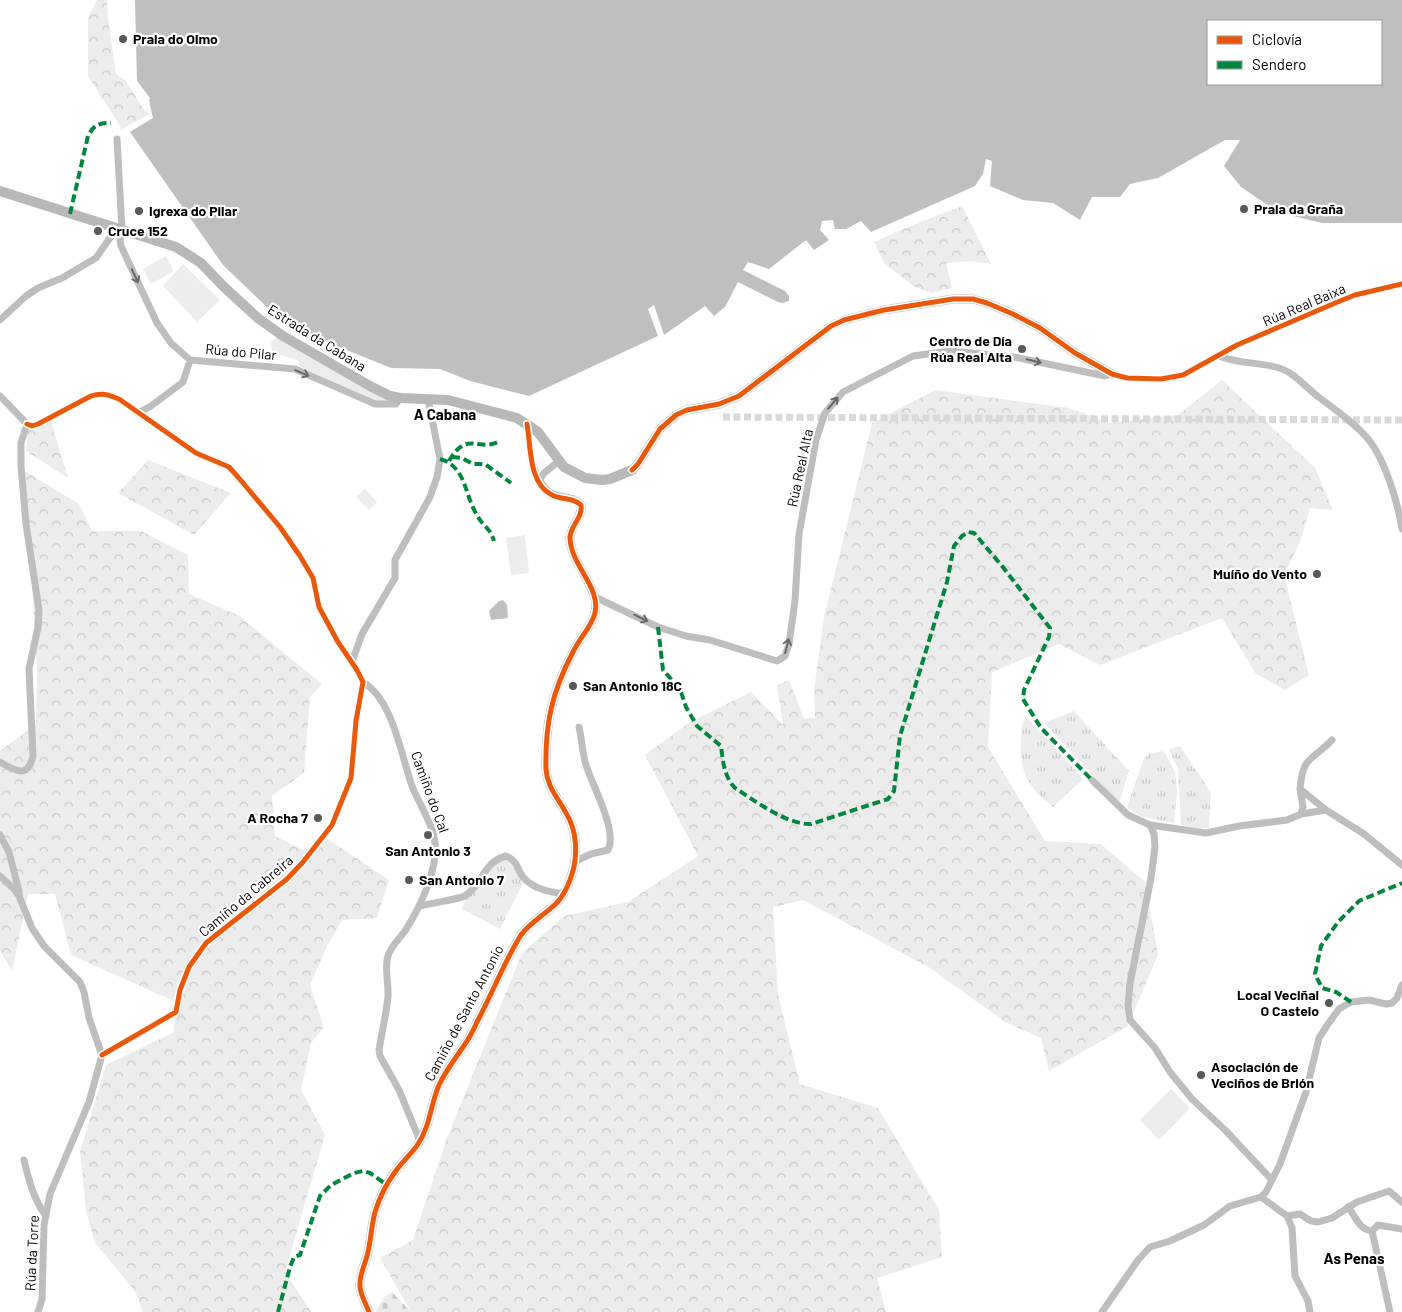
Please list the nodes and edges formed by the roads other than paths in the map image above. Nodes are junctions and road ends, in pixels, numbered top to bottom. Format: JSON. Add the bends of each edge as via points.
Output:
{"nodes":[{"id":1,"x":117,"y":139,"type":"dead end"},
{"id":2,"x":0,"y":191,"type":"edge"},
{"id":3,"x":119,"y":230,"type":"junction"},
{"id":4,"x":1402,"y":284,"type":"edge"},
{"id":5,"x":0,"y":320,"type":"edge"},
{"id":6,"x":1219,"y":356,"type":"junction"},
{"id":7,"x":190,"y":360,"type":"junction"},
{"id":8,"x":1112,"y":374,"type":"junction"},
{"id":9,"x":0,"y":396,"type":"edge"},
{"id":10,"x":400,"y":398,"type":"junction"},
{"id":11,"x":428,"y":399,"type":"junction"},
{"id":12,"x":138,"y":413,"type":"junction"},
{"id":13,"x":27,"y":424,"type":"junction"},
{"id":14,"x":527,"y":424,"type":"junction"},
{"id":15,"x":559,"y":460,"type":"junction"},
{"id":16,"x":632,"y":470,"type":"joint"},
{"id":17,"x":539,"y":481,"type":"junction"},
{"id":18,"x":1402,"y":529,"type":"edge"},
{"id":19,"x":597,"y":598,"type":"junction"},
{"id":20,"x":352,"y":662,"type":"junction"},
{"id":21,"x":363,"y":682,"type":"junction"},
{"id":22,"x":579,"y":726,"type":"dead end"},
{"id":23,"x":1332,"y":740,"type":"dead end"},
{"id":24,"x":0,"y":762,"type":"edge"},
{"id":25,"x":1092,"y":780,"type":"dead end"},
{"id":26,"x":1300,"y":790,"type":"junction"},
{"id":27,"x":1326,"y":810,"type":"junction"},
{"id":28,"x":1302,"y":814,"type":"junction"},
{"id":29,"x":1150,"y":826,"type":"junction"},
{"id":30,"x":0,"y":835,"type":"edge"},
{"id":31,"x":574,"y":862,"type":"junction"},
{"id":32,"x":1402,"y":866,"type":"edge"},
{"id":33,"x":0,"y":876,"type":"edge"},
{"id":34,"x":564,"y":894,"type":"junction"},
{"id":35,"x":19,"y":896,"type":"junction"},
{"id":36,"x":419,"y":906,"type":"junction"},
{"id":37,"x":1402,"y":985,"type":"edge"},
{"id":38,"x":102,"y":1055,"type":"junction"},
{"id":39,"x":420,"y":1141,"type":"junction"},
{"id":40,"x":24,"y":1160,"type":"dead end"},
{"id":41,"x":1272,"y":1180,"type":"junction"},
{"id":42,"x":1261,"y":1197,"type":"junction"},
{"id":43,"x":1402,"y":1202,"type":"edge"},
{"id":44,"x":1348,"y":1207,"type":"junction"},
{"id":45,"x":46,"y":1216,"type":"junction"},
{"id":46,"x":1287,"y":1216,"type":"junction"},
{"id":47,"x":1402,"y":1230,"type":"edge"},
{"id":48,"x":1372,"y":1231,"type":"junction"},
{"id":49,"x":38,"y":1312,"type":"edge"},
{"id":50,"x":369,"y":1312,"type":"edge"},
{"id":51,"x":1102,"y":1312,"type":"edge"},
{"id":52,"x":1310,"y":1312,"type":"edge"},
{"id":53,"x":1390,"y":1312,"type":"edge"}],
"edges":[{"from":1,"to":3,"type":"street","name":"Rúa do Pilar"},
{"from":2,"to":3,"type":"main road","name":"Estrada da Cabana"},
{"from":3,"to":5,"type":"street","via":[[96,258],[38,288]]},
{"from":3,"to":7,"type":"street","name":"Rúa do Pilar","one_way":true,"via":[[121,246],[157,323],[171,343]]},
{"from":3,"to":10,"type":"main road","name":"Estrada da Cabana","via":[[188,253],[242,304],[283,336],[370,386]]},
{"from":4,"to":6,"type":"street","name":"Rúa Real Baixa","via":[[1355,295],[1237,345]]},
{"from":6,"to":8,"type":"street","name":"Rúa Real Alta","via":[[1183,375],[1160,379]]},
{"from":6,"to":18,"type":"street","via":[[1280,368],[1357,428],[1370,441],[1384,467]]},
{"from":7,"to":10,"type":"street","name":"Rúa do Pilar","one_way":true,"via":[[295,370],[375,404],[396,404]]},
{"from":7,"to":12,"type":"street","via":[[183,382]]},
{"from":8,"to":16,"type":"street","via":[[1040,328],[981,301],[953,299],[884,310],[831,326],[738,396],[676,415],[660,429]]},
{"from":19,"to":8,"type":"street","name":"Rúa Real Alta","one_way":true,"via":[[658,627],[777,661],[785,656],[788,644],[795,602],[799,534],[816,440],[825,413],[843,392],[913,356],[950,351],[1014,357],[1105,376]]},
{"from":9,"to":13,"type":"street"},
{"from":10,"to":11,"type":"main road","name":"Estrada da Cabana"},
{"from":11,"to":14,"type":"main road","name":"Estrada da Cabana","via":[[457,402],[510,416]]},
{"from":11,"to":20,"type":"street","via":[[440,459],[437,477],[430,497],[395,560],[395,578],[362,634]]},
{"from":12,"to":13,"type":"street","via":[[119,399],[100,393],[38,424]]},
{"from":12,"to":20,"type":"street","via":[[196,453],[228,467],[238,477],[300,556],[312,578],[319,607]]},
{"from":13,"to":24,"type":"street","via":[[21,443],[21,466],[39,610],[29,669],[33,756],[29,767],[21,772],[13,771]]},
{"from":14,"to":15,"type":"main road","name":"Estrada da Cabana","via":[[545,440]]},
{"from":14,"to":17,"type":"street","via":[[531,459]]},
{"from":15,"to":16,"type":"main road","name":"Estrada da Cabana","via":[[577,475],[595,480],[610,479]]},
{"from":15,"to":17,"type":"street"},
{"from":17,"to":19,"type":"street","via":[[553,496],[574,500],[581,505],[570,539],[576,562]]},
{"from":19,"to":31,"type":"street","name":"Camiño de Santo Antonio","via":[[595,615],[562,674],[548,722],[547,777],[554,796],[572,824]]},
{"from":20,"to":21,"type":"street"},
{"from":21,"to":36,"type":"street","name":"Camiño do Cal","via":[[380,699],[388,714],[413,788],[434,835],[436,856]]},
{"from":21,"to":38,"type":"street","name":"Camiño da Cabreira","via":[[351,778],[332,825],[287,879],[206,943],[189,967],[176,1012]]},
{"from":22,"to":31,"type":"street","via":[[586,764],[604,808],[610,844],[608,850]]},
{"from":23,"to":26,"type":"street","via":[[1307,760]]},
{"from":25,"to":29,"type":"street","via":[[1128,816]]},
{"from":26,"to":27,"type":"street"},
{"from":26,"to":28,"type":"street"},
{"from":27,"to":28,"type":"street"},
{"from":27,"to":32,"type":"street","via":[[1364,834]]},
{"from":28,"to":29,"type":"street","via":[[1287,820],[1206,833]]},
{"from":29,"to":41,"type":"street","via":[[1155,847],[1130,982],[1130,1020],[1192,1099]]},
{"from":30,"to":35,"type":"street","via":[[9,852]]},
{"from":31,"to":34,"type":"street","name":"Camiño de Santo Antonio"},
{"from":33,"to":35,"type":"street"},
{"from":34,"to":36,"type":"street","via":[[546,891],[528,882],[516,862],[506,856],[493,862],[464,897]]},
{"from":34,"to":39,"type":"street","name":"Camiño de Santo Antonio","via":[[523,933],[511,952],[465,1045],[440,1084]]},
{"from":35,"to":38,"type":"street","via":[[32,928],[44,946],[80,982]]},
{"from":36,"to":39,"type":"street","name":"Camiño do Cal","via":[[388,956],[388,996],[379,1050],[400,1090]]},
{"from":37,"to":41,"type":"street","via":[[1392,1003],[1351,1002],[1339,1009],[1328,1024],[1319,1038],[1306,1092]]},
{"from":38,"to":45,"type":"street","name":"Rúa da Torre","via":[[89,1102],[50,1194]]},
{"from":39,"to":50,"type":"street","name":"Camiño de Santo Antonio","via":[[387,1185],[375,1212],[360,1278],[362,1298]]},
{"from":40,"to":45,"type":"street","via":[[31,1189]]},
{"from":41,"to":42,"type":"street"},
{"from":42,"to":46,"type":"street"},
{"from":42,"to":51,"type":"street","via":[[1230,1206],[1204,1225],[1150,1248]]},
{"from":43,"to":44,"type":"street","via":[[1389,1191]]},
{"from":44,"to":46,"type":"street","via":[[1332,1218],[1318,1222],[1300,1214]]},
{"from":44,"to":48,"type":"street","via":[[1358,1224]]},
{"from":45,"to":49,"type":"street","name":"Rúa da Torre","via":[[42,1299]]},
{"from":46,"to":52,"type":"street","via":[[1292,1228],[1295,1276]]},
{"from":47,"to":48,"type":"street","via":[[1378,1225]]},
{"from":48,"to":53,"type":"street"}]}
